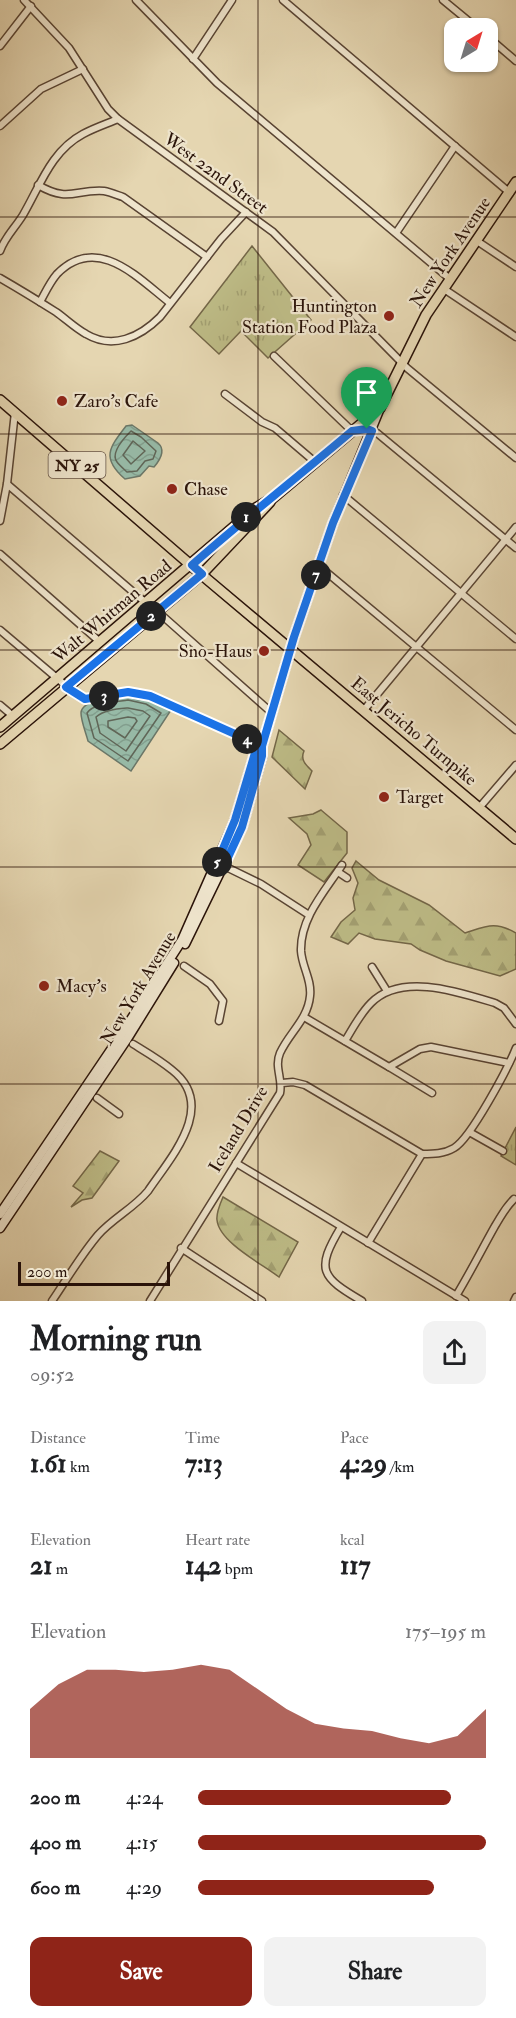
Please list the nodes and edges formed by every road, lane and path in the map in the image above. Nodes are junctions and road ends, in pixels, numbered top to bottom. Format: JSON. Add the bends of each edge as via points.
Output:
{"nodes":[{"id":1,"x":24,"y":0,"type":"edge"},
{"id":2,"x":136,"y":0,"type":"edge"},
{"id":3,"x":232,"y":0,"type":"edge"},
{"id":4,"x":283,"y":0,"type":"edge"},
{"id":5,"x":443,"y":0,"type":"edge"},
{"id":6,"x":31,"y":6,"type":"junction"},
{"id":7,"x":465,"y":18,"type":"edge"},
{"id":8,"x":0,"y":46,"type":"edge"},
{"id":9,"x":498,"y":46,"type":"edge"},
{"id":10,"x":193,"y":59,"type":"junction"},
{"id":11,"x":516,"y":61,"type":"edge"},
{"id":12,"x":83,"y":69,"type":"junction"},
{"id":13,"x":118,"y":119,"type":"junction"},
{"id":14,"x":0,"y":126,"type":"edge"},
{"id":15,"x":454,"y":146,"type":"junction"},
{"id":16,"x":38,"y":185,"type":"junction"},
{"id":17,"x":514,"y":186,"type":"edge"},
{"id":18,"x":246,"y":212,"type":"junction"},
{"id":19,"x":396,"y":233,"type":"junction"},
{"id":20,"x":477,"y":242,"type":"junction"},
{"id":21,"x":0,"y":251,"type":"edge"},
{"id":22,"x":207,"y":256,"type":"junction"},
{"id":23,"x":516,"y":267,"type":"edge"},
{"id":24,"x":0,"y":278,"type":"edge"},
{"id":25,"x":450,"y":279,"type":"junction"},
{"id":26,"x":444,"y":289,"type":"junction"},
{"id":27,"x":40,"y":302,"type":"junction"},
{"id":28,"x":170,"y":303,"type":"junction"},
{"id":29,"x":516,"y":337,"type":"edge"},
{"id":30,"x":274,"y":356,"type":"dead end"},
{"id":31,"x":402,"y":362,"type":"junction"},
{"id":32,"x":396,"y":375,"type":"junction"},
{"id":33,"x":225,"y":394,"type":"dead end"},
{"id":34,"x":0,"y":400,"type":"edge"},
{"id":35,"x":380,"y":408,"type":"junction"},
{"id":36,"x":15,"y":412,"type":"junction"},
{"id":37,"x":352,"y":431,"type":"junction"},
{"id":38,"x":372,"y":431,"type":"junction"},
{"id":39,"x":516,"y":458,"type":"edge"},
{"id":40,"x":315,"y":462,"type":"junction"},
{"id":41,"x":7,"y":484,"type":"junction"},
{"id":42,"x":343,"y":495,"type":"junction"},
{"id":43,"x":2,"y":496,"type":"edge"},
{"id":44,"x":273,"y":498,"type":"junction"},
{"id":45,"x":0,"y":520,"type":"edge"},
{"id":46,"x":516,"y":527,"type":"edge"},
{"id":47,"x":505,"y":540,"type":"junction"},
{"id":48,"x":516,"y":548,"type":"edge"},
{"id":49,"x":0,"y":554,"type":"edge"},
{"id":50,"x":192,"y":565,"type":"junction"},
{"id":51,"x":319,"y":566,"type":"junction"},
{"id":52,"x":202,"y":574,"type":"junction"},
{"id":53,"x":462,"y":594,"type":"junction"},
{"id":54,"x":146,"y":603,"type":"junction"},
{"id":55,"x":157,"y":611,"type":"junction"},
{"id":56,"x":0,"y":630,"type":"edge"},
{"id":57,"x":516,"y":639,"type":"edge"},
{"id":58,"x":100,"y":642,"type":"junction"},
{"id":59,"x":291,"y":647,"type":"junction"},
{"id":60,"x":417,"y":647,"type":"junction"},
{"id":61,"x":57,"y":679,"type":"junction"},
{"id":62,"x":66,"y":687,"type":"junction"},
{"id":63,"x":0,"y":705,"type":"edge"},
{"id":64,"x":364,"y":710,"type":"junction"},
{"id":65,"x":272,"y":713,"type":"junction"},
{"id":66,"x":13,"y":716,"type":"junction"},
{"id":67,"x":0,"y":727,"type":"edge"},
{"id":68,"x":516,"y":730,"type":"edge"},
{"id":69,"x":0,"y":744,"type":"edge"},
{"id":70,"x":262,"y":746,"type":"junction"},
{"id":71,"x":516,"y":765,"type":"edge"},
{"id":72,"x":479,"y":808,"type":"junction"},
{"id":73,"x":516,"y":839,"type":"edge"},
{"id":74,"x":220,"y":864,"type":"junction"},
{"id":75,"x":342,"y":865,"type":"dead end"},
{"id":76,"x":338,"y":872,"type":"junction"},
{"id":77,"x":347,"y":878,"type":"dead end"},
{"id":78,"x":309,"y":915,"type":"junction"},
{"id":79,"x":184,"y":966,"type":"dead end"},
{"id":80,"x":372,"y":967,"type":"dead end"},
{"id":81,"x":387,"y":991,"type":"junction"},
{"id":82,"x":304,"y":1017,"type":"junction"},
{"id":83,"x":219,"y":1020,"type":"dead end"},
{"id":84,"x":516,"y":1024,"type":"edge"},
{"id":85,"x":345,"y":1041,"type":"junction"},
{"id":86,"x":133,"y":1044,"type":"dead end"},
{"id":87,"x":516,"y":1048,"type":"edge"},
{"id":88,"x":509,"y":1064,"type":"junction"},
{"id":89,"x":389,"y":1067,"type":"junction"},
{"id":90,"x":282,"y":1083,"type":"junction"},
{"id":91,"x":432,"y":1093,"type":"dead end"},
{"id":92,"x":97,"y":1098,"type":"dead end"},
{"id":93,"x":119,"y":1114,"type":"dead end"},
{"id":94,"x":471,"y":1132,"type":"junction"},
{"id":95,"x":503,"y":1151,"type":"dead end"},
{"id":96,"x":422,"y":1155,"type":"junction"},
{"id":97,"x":236,"y":1163,"type":"junction"},
{"id":98,"x":514,"y":1199,"type":"dead end"},
{"id":99,"x":0,"y":1214,"type":"edge"},
{"id":100,"x":341,"y":1227,"type":"junction"},
{"id":101,"x":0,"y":1228,"type":"edge"},
{"id":102,"x":368,"y":1243,"type":"junction"},
{"id":103,"x":181,"y":1248,"type":"junction"},
{"id":104,"x":456,"y":1296,"type":"junction"},
{"id":105,"x":52,"y":1301,"type":"edge"},
{"id":106,"x":151,"y":1301,"type":"edge"},
{"id":107,"x":262,"y":1301,"type":"edge"},
{"id":108,"x":362,"y":1301,"type":"edge"},
{"id":109,"x":465,"y":1301,"type":"edge"}],
"edges":[{"from":1,"to":6,"type":"street","name":"West 22nd Street"},
{"from":2,"to":10,"type":"street"},
{"from":3,"to":10,"type":"street"},
{"from":4,"to":15,"type":"street"},
{"from":5,"to":7,"type":"street"},
{"from":6,"to":8,"type":"street"},
{"from":6,"to":12,"type":"street","name":"West 22nd Street"},
{"from":9,"to":11,"type":"street"},
{"from":10,"to":19,"type":"street"},
{"from":12,"to":13,"type":"street","name":"West 22nd Street"},
{"from":12,"to":14,"type":"street","via":[[41,89]]},
{"from":13,"to":16,"type":"street","via":[[83,134],[62,149]]},
{"from":13,"to":18,"type":"street","name":"West 22nd Street"},
{"from":15,"to":17,"type":"street"},
{"from":15,"to":19,"type":"street"},
{"from":16,"to":21,"type":"street"},
{"from":16,"to":22,"type":"street","via":[[59,194],[107,191],[123,197]]},
{"from":17,"to":20,"type":"main road","name":"New York Avenue"},
{"from":18,"to":22,"type":"street"},
{"from":18,"to":31,"type":"street","name":"West 22nd Street","via":[[280,240]]},
{"from":19,"to":25,"type":"street"},
{"from":20,"to":23,"type":"street"},
{"from":20,"to":25,"type":"main road","name":"New York Avenue"},
{"from":22,"to":28,"type":"street"},
{"from":24,"to":27,"type":"street"},
{"from":25,"to":26,"type":"main road","name":"New York Avenue"},
{"from":26,"to":29,"type":"street"},
{"from":26,"to":31,"type":"main road","name":"New York Avenue"},
{"from":27,"to":28,"type":"street","via":[[88,336],[108,342],[139,335],[151,327]]},
{"from":27,"to":28,"type":"street","via":[[56,275],[68,264],[94,257],[118,263]]},
{"from":30,"to":37,"type":"street"},
{"from":31,"to":32,"type":"main road","name":"New York Avenue"},
{"from":31,"to":39,"type":"street","name":"West 22nd Street"},
{"from":32,"to":35,"type":"main road","name":"New York Avenue"},
{"from":32,"to":37,"type":"main road","name":"Walt Whitman Road"},
{"from":33,"to":40,"type":"street","via":[[275,428]]},
{"from":34,"to":36,"type":"main road","number":"NY 25"},
{"from":35,"to":37,"type":"main road","name":"Walt Whitman Road"},
{"from":35,"to":38,"type":"street","name":"New York Avenue"},
{"from":36,"to":41,"type":"street"},
{"from":36,"to":50,"type":"main road","number":"NY 25"},
{"from":37,"to":38,"type":"street"},
{"from":37,"to":40,"type":"main road","name":"Walt Whitman Road"},
{"from":38,"to":42,"type":"street","name":"New York Avenue"},
{"from":38,"to":47,"type":"street"},
{"from":40,"to":44,"type":"main road","name":"Walt Whitman Road"},
{"from":41,"to":43,"type":"street"},
{"from":41,"to":54,"type":"street"},
{"from":42,"to":51,"type":"street","name":"New York Avenue"},
{"from":42,"to":53,"type":"street"},
{"from":43,"to":45,"type":"street"},
{"from":44,"to":50,"type":"main road","name":"Walt Whitman Road","via":[[256,508]]},
{"from":44,"to":52,"type":"main road","name":"Walt Whitman Road"},
{"from":46,"to":47,"type":"street"},
{"from":47,"to":48,"type":"street"},
{"from":47,"to":53,"type":"street"},
{"from":49,"to":58,"type":"street"},
{"from":50,"to":52,"type":"main road","number":"NY 25"},
{"from":50,"to":54,"type":"main road","name":"Walt Whitman Road"},
{"from":51,"to":59,"type":"street","name":"New York Avenue"},
{"from":51,"to":60,"type":"street"},
{"from":52,"to":55,"type":"main road","name":"Walt Whitman Road"},
{"from":52,"to":59,"type":"main road","number":"NY 25"},
{"from":53,"to":57,"type":"street"},
{"from":53,"to":60,"type":"street"},
{"from":54,"to":58,"type":"main road","name":"Walt Whitman Road"},
{"from":55,"to":62,"type":"main road","name":"Walt Whitman Road"},
{"from":55,"to":65,"type":"street"},
{"from":56,"to":61,"type":"street"},
{"from":58,"to":61,"type":"main road","name":"Walt Whitman Road"},
{"from":59,"to":64,"type":"main road","name":"East Jericho Turnpike","number":"NY 25"},
{"from":59,"to":65,"type":"street","name":"New York Avenue"},
{"from":60,"to":64,"type":"street"},
{"from":60,"to":68,"type":"street"},
{"from":61,"to":62,"type":"street"},
{"from":61,"to":66,"type":"main road","name":"Walt Whitman Road"},
{"from":62,"to":69,"type":"main road","name":"Walt Whitman Road"},
{"from":62,"to":70,"type":"street","via":[[85,699],[128,692],[150,696]]},
{"from":63,"to":66,"type":"street"},
{"from":64,"to":72,"type":"main road","name":"East Jericho Turnpike","number":"NY 25"},
{"from":65,"to":70,"type":"street","name":"New York Avenue"},
{"from":66,"to":67,"type":"main road","name":"Walt Whitman Road"},
{"from":70,"to":74,"type":"street","name":"New York Avenue","via":[[242,827]]},
{"from":71,"to":72,"type":"street"},
{"from":72,"to":73,"type":"main road","name":"East Jericho Turnpike","number":"NY 25"},
{"from":74,"to":78,"type":"street","via":[[261,884]]},
{"from":74,"to":99,"type":"street","name":"New York Avenue","via":[[182,940]]},
{"from":74,"to":101,"type":"street","name":"New York Avenue","via":[[186,942],[127,1039]]},
{"from":75,"to":76,"type":"street","name":"Iceland Drive"},
{"from":76,"to":77,"type":"street"},
{"from":76,"to":78,"type":"street","name":"Iceland Drive"},
{"from":78,"to":82,"type":"street","name":"Iceland Drive","via":[[301,952],[310,985]]},
{"from":79,"to":83,"type":"street","via":[[210,984],[223,1000]]},
{"from":80,"to":81,"type":"street"},
{"from":81,"to":84,"type":"street","via":[[426,987],[482,999],[504,1008]]},
{"from":81,"to":85,"type":"street","via":[[368,1006]]},
{"from":82,"to":85,"type":"street"},
{"from":82,"to":90,"type":"street","name":"Iceland Drive","via":[[280,1053],[278,1074]]},
{"from":85,"to":89,"type":"street"},
{"from":86,"to":105,"type":"street","via":[[182,1080],[191,1104],[188,1128],[141,1200],[98,1235]]},
{"from":87,"to":88,"type":"street"},
{"from":88,"to":89,"type":"street","via":[[431,1047]]},
{"from":88,"to":94,"type":"street"},
{"from":89,"to":91,"type":"street"},
{"from":90,"to":96,"type":"street","via":[[305,1085]]},
{"from":90,"to":97,"type":"street","name":"Iceland Drive","via":[[275,1103]]},
{"from":92,"to":93,"type":"street"},
{"from":94,"to":95,"type":"street"},
{"from":94,"to":96,"type":"street","via":[[453,1149]]},
{"from":96,"to":102,"type":"street"},
{"from":97,"to":100,"type":"street"},
{"from":97,"to":103,"type":"street","name":"Iceland Drive"},
{"from":98,"to":104,"type":"street","via":[[504,1209]]},
{"from":100,"to":102,"type":"street"},
{"from":100,"to":108,"type":"street","via":[[325,1256],[327,1275]]},
{"from":102,"to":104,"type":"street"},
{"from":103,"to":106,"type":"street","name":"Iceland Drive"},
{"from":103,"to":107,"type":"street"},
{"from":104,"to":109,"type":"street"}]}
